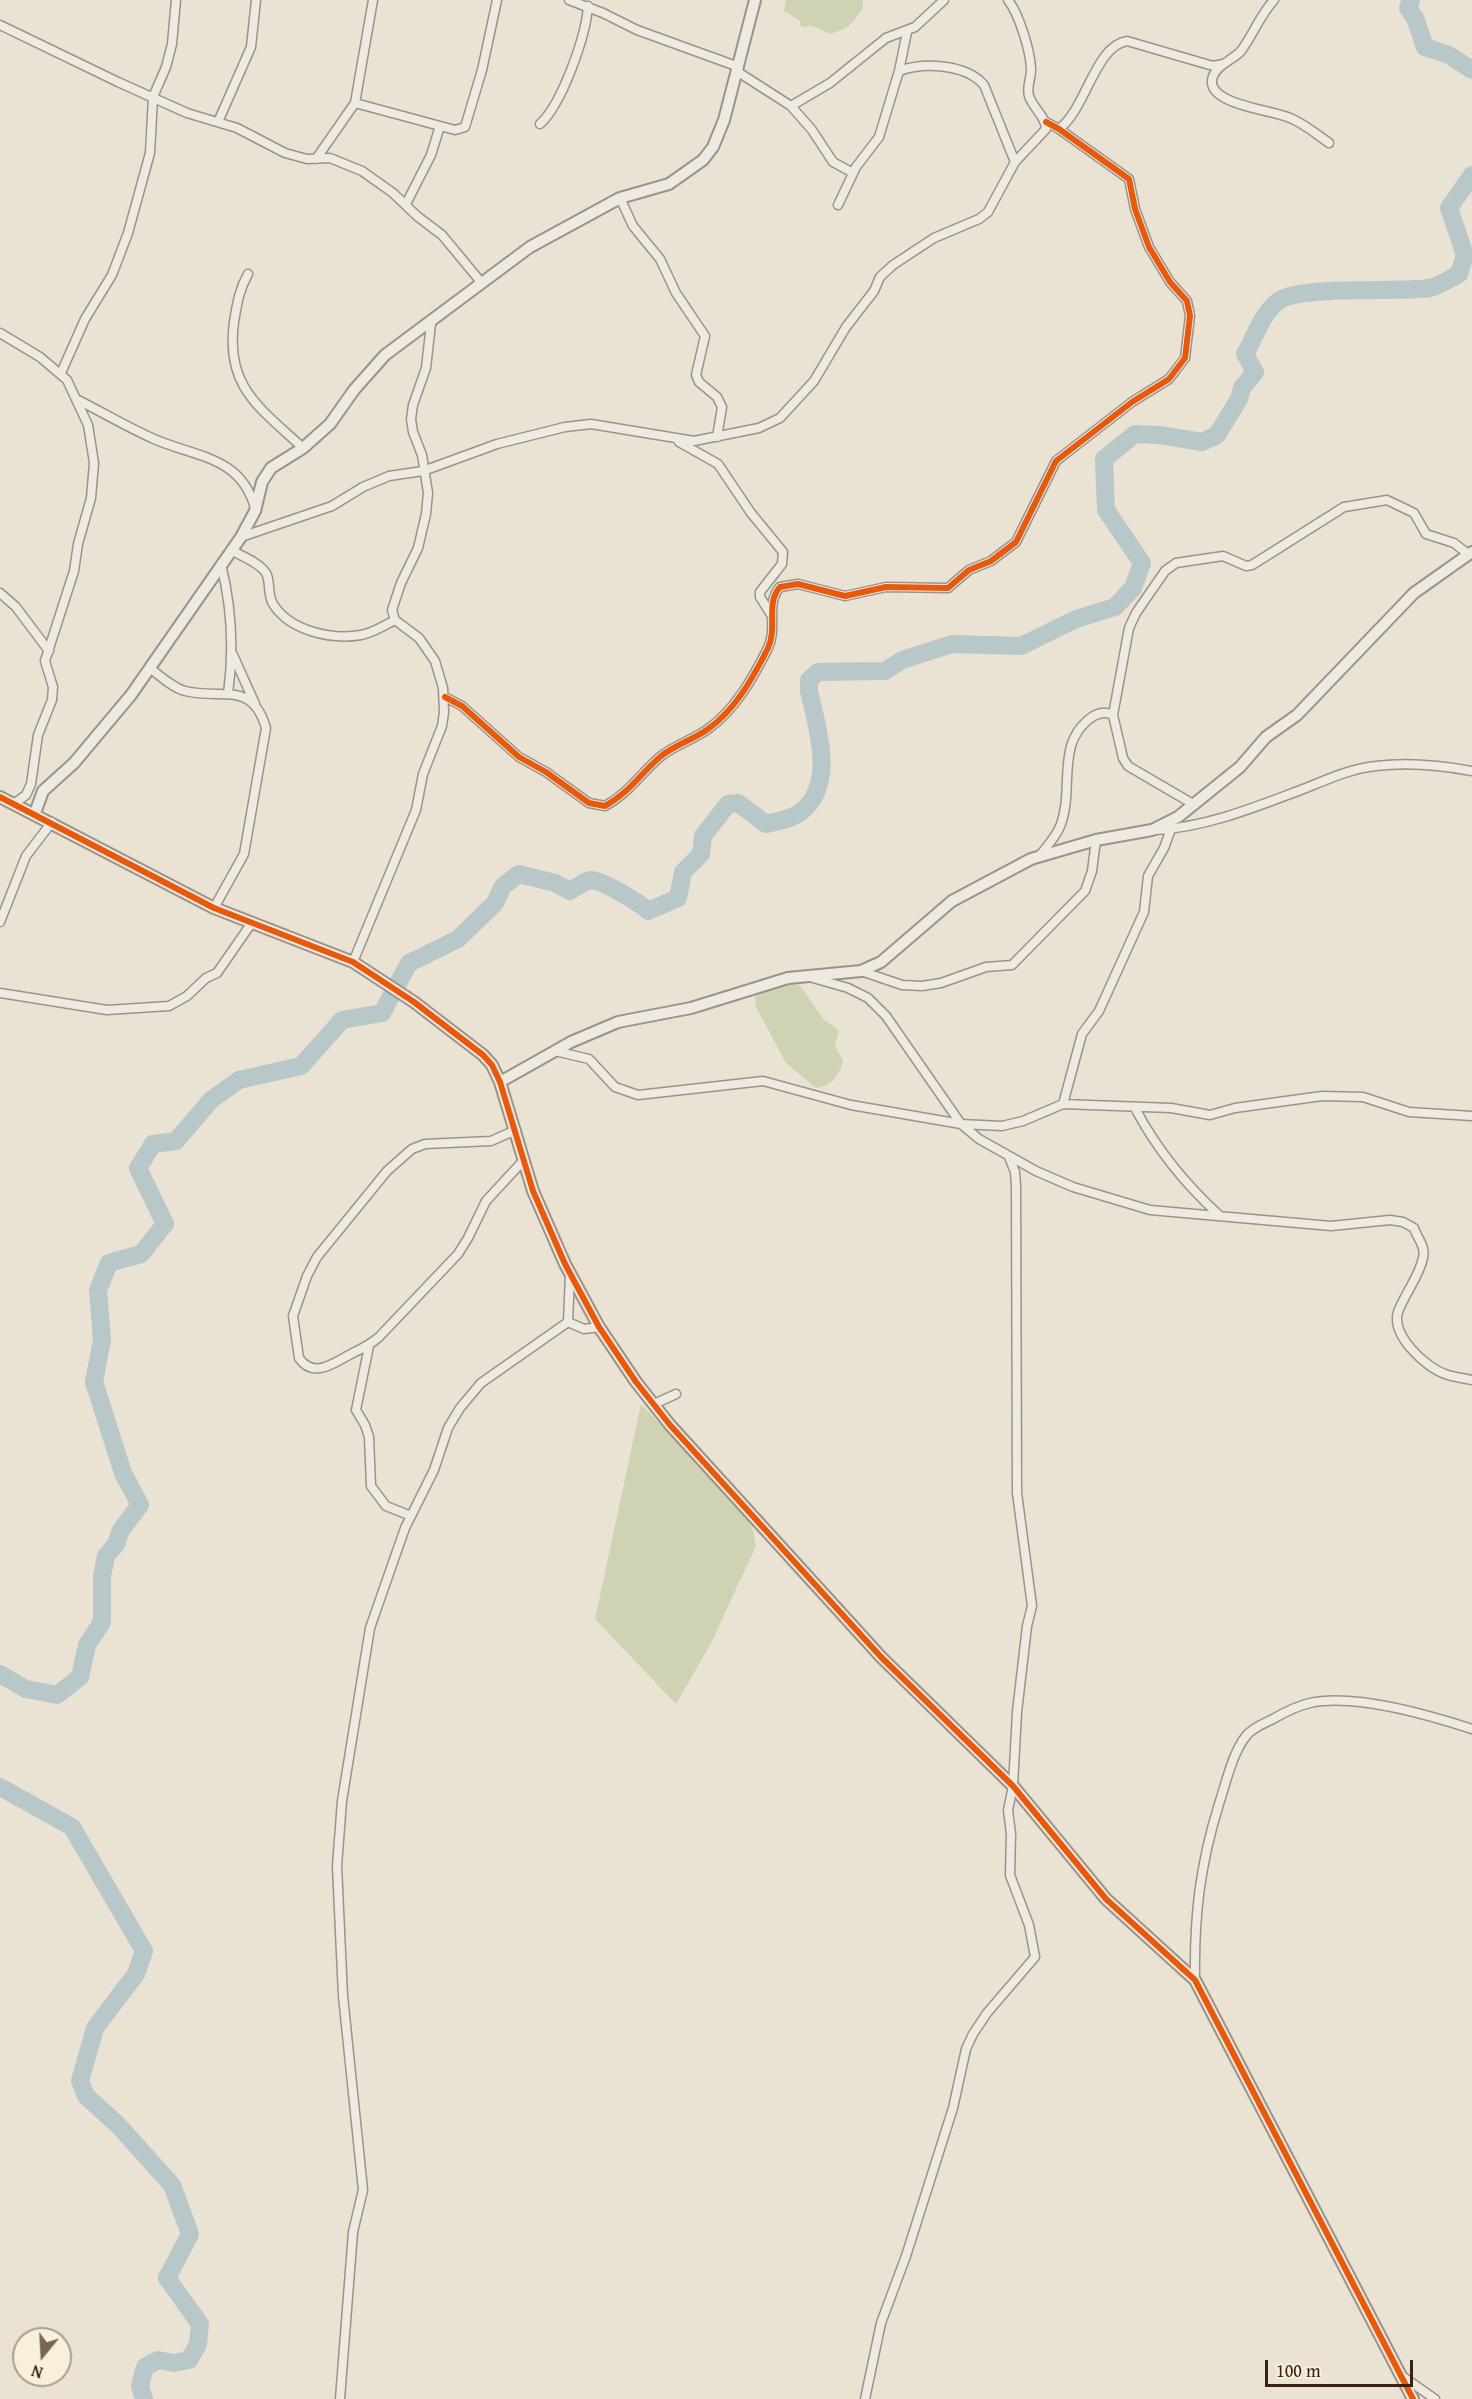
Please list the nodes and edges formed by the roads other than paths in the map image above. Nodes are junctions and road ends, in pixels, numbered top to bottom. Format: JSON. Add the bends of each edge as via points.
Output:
{"nodes":[{"id":1,"x":176,"y":0,"type":"edge"},
{"id":2,"x":256,"y":0,"type":"edge"},
{"id":3,"x":373,"y":0,"type":"edge"},
{"id":4,"x":497,"y":0,"type":"edge"},
{"id":5,"x":569,"y":0,"type":"edge"},
{"id":6,"x":755,"y":0,"type":"edge"},
{"id":7,"x":944,"y":0,"type":"edge"},
{"id":8,"x":1008,"y":0,"type":"edge"},
{"id":9,"x":1274,"y":0,"type":"edge"},
{"id":10,"x":588,"y":6,"type":"junction"},
{"id":11,"x":0,"y":25,"type":"edge"},
{"id":12,"x":908,"y":32,"type":"junction"},
{"id":13,"x":1224,"y":64,"type":"junction"},
{"id":14,"x":739,"y":70,"type":"junction"},
{"id":15,"x":899,"y":71,"type":"junction"},
{"id":16,"x":153,"y":97,"type":"junction"},
{"id":17,"x":355,"y":103,"type":"junction"},
{"id":18,"x":791,"y":106,"type":"junction"},
{"id":19,"x":218,"y":122,"type":"junction"},
{"id":20,"x":1046,"y":122,"type":"junction"},
{"id":21,"x":540,"y":124,"type":"dead end"},
{"id":22,"x":440,"y":126,"type":"junction"},
{"id":23,"x":1059,"y":129,"type":"junction"},
{"id":24,"x":1329,"y":143,"type":"dead end"},
{"id":25,"x":316,"y":159,"type":"junction"},
{"id":26,"x":1015,"y":162,"type":"junction"},
{"id":27,"x":853,"y":173,"type":"junction"},
{"id":28,"x":620,"y":198,"type":"junction"},
{"id":29,"x":406,"y":204,"type":"junction"},
{"id":30,"x":838,"y":205,"type":"dead end"},
{"id":31,"x":248,"y":274,"type":"dead end"},
{"id":32,"x":481,"y":282,"type":"junction"},
{"id":33,"x":431,"y":324,"type":"junction"},
{"id":34,"x":0,"y":333,"type":"edge"},
{"id":35,"x":61,"y":373,"type":"junction"},
{"id":36,"x":76,"y":399,"type":"junction"},
{"id":37,"x":717,"y":437,"type":"junction"},
{"id":38,"x":677,"y":440,"type":"junction"},
{"id":39,"x":303,"y":447,"type":"junction"},
{"id":40,"x":423,"y":471,"type":"junction"},
{"id":41,"x":255,"y":511,"type":"junction"},
{"id":42,"x":241,"y":537,"type":"junction"},
{"id":43,"x":231,"y":550,"type":"junction"},
{"id":44,"x":1470,"y":553,"type":"edge"},
{"id":45,"x":221,"y":564,"type":"junction"},
{"id":46,"x":0,"y":593,"type":"edge"},
{"id":47,"x":772,"y":616,"type":"junction"},
{"id":48,"x":395,"y":620,"type":"junction"},
{"id":49,"x":49,"y":651,"type":"junction"},
{"id":50,"x":232,"y":654,"type":"junction"},
{"id":51,"x":150,"y":668,"type":"junction"},
{"id":52,"x":228,"y":694,"type":"junction"},
{"id":53,"x":445,"y":697,"type":"junction"},
{"id":54,"x":255,"y":704,"type":"junction"},
{"id":55,"x":1113,"y":715,"type":"junction"},
{"id":56,"x":1472,"y":771,"type":"edge"},
{"id":57,"x":0,"y":797,"type":"edge"},
{"id":58,"x":15,"y":803,"type":"junction"},
{"id":59,"x":1193,"y":804,"type":"junction"},
{"id":60,"x":35,"y":813,"type":"junction"},
{"id":61,"x":52,"y":822,"type":"junction"},
{"id":62,"x":1171,"y":829,"type":"junction"},
{"id":63,"x":1152,"y":830,"type":"junction"},
{"id":64,"x":1096,"y":840,"type":"junction"},
{"id":65,"x":1040,"y":855,"type":"junction"},
{"id":66,"x":214,"y":908,"type":"junction"},
{"id":67,"x":0,"y":922,"type":"edge"},
{"id":68,"x":251,"y":924,"type":"junction"},
{"id":69,"x":353,"y":962,"type":"junction"},
{"id":70,"x":861,"y":971,"type":"junction"},
{"id":71,"x":810,"y":977,"type":"junction"},
{"id":72,"x":0,"y":993,"type":"edge"},
{"id":73,"x":553,"y":1051,"type":"junction"},
{"id":74,"x":500,"y":1082,"type":"junction"},
{"id":75,"x":1063,"y":1104,"type":"junction"},
{"id":76,"x":1135,"y":1108,"type":"junction"},
{"id":77,"x":1472,"y":1116,"type":"edge"},
{"id":78,"x":961,"y":1124,"type":"junction"},
{"id":79,"x":516,"y":1130,"type":"junction"},
{"id":80,"x":1009,"y":1157,"type":"junction"},
{"id":81,"x":523,"y":1161,"type":"junction"},
{"id":82,"x":1220,"y":1216,"type":"junction"},
{"id":83,"x":570,"y":1274,"type":"junction"},
{"id":84,"x":568,"y":1322,"type":"junction"},
{"id":85,"x":599,"y":1327,"type":"junction"},
{"id":86,"x":369,"y":1346,"type":"junction"},
{"id":87,"x":1472,"y":1380,"type":"edge"},
{"id":88,"x":676,"y":1394,"type":"dead end"},
{"id":89,"x":654,"y":1404,"type":"junction"},
{"id":90,"x":411,"y":1516,"type":"junction"},
{"id":91,"x":1472,"y":1729,"type":"edge"},
{"id":92,"x":1013,"y":1786,"type":"junction"},
{"id":93,"x":1195,"y":1980,"type":"junction"},
{"id":94,"x":1401,"y":2376,"type":"junction"},
{"id":95,"x":340,"y":2399,"type":"edge"},
{"id":96,"x":865,"y":2399,"type":"edge"},
{"id":97,"x":1413,"y":2399,"type":"edge"},
{"id":98,"x":1436,"y":2399,"type":"edge"}],
"edges":[{"from":1,"to":16,"type":"street","via":[[169,58]]},
{"from":2,"to":19,"type":"street","via":[[251,47]]},
{"from":3,"to":17,"type":"street"},
{"from":4,"to":22,"type":"street","via":[[468,122],[461,130]]},
{"from":5,"to":10,"type":"street"},
{"from":6,"to":14,"type":"street"},
{"from":7,"to":12,"type":"street"},
{"from":8,"to":20,"type":"street","via":[[1018,16],[1031,68],[1029,97]]},
{"from":9,"to":13,"type":"street","via":[[1242,49]]},
{"from":10,"to":14,"type":"street"},
{"from":10,"to":21,"type":"street","via":[[585,26],[558,102]]},
{"from":11,"to":16,"type":"street"},
{"from":12,"to":15,"type":"street"},
{"from":12,"to":18,"type":"street","via":[[886,38],[830,83]]},
{"from":13,"to":23,"type":"street","via":[[1213,66],[1119,42],[1105,55],[1080,104]]},
{"from":13,"to":24,"type":"street","via":[[1212,79],[1215,92],[1230,101],[1294,120]]},
{"from":14,"to":18,"type":"street"},
{"from":14,"to":28,"type":"street","via":[[719,134],[703,160],[669,184]]},
{"from":15,"to":26,"type":"street","via":[[912,67],[955,69],[977,77],[984,85]]},
{"from":15,"to":27,"type":"street","via":[[879,137]]},
{"from":16,"to":19,"type":"street"},
{"from":16,"to":35,"type":"street","via":[[150,153],[128,233],[112,275],[85,319]]},
{"from":17,"to":22,"type":"street"},
{"from":17,"to":25,"type":"street"},
{"from":18,"to":27,"type":"street","via":[[813,130],[833,162]]},
{"from":19,"to":25,"type":"street","via":[[285,153]]},
{"from":20,"to":23,"type":"street"},
{"from":20,"to":26,"type":"street","via":[[1042,136]]},
{"from":22,"to":29,"type":"street"},
{"from":23,"to":47,"type":"street","via":[[1129,179],[1149,248],[1187,301],[1189,335],[1182,364],[1169,379],[1132,402],[1056,461],[1016,542],[991,561],[969,570],[956,584],[941,589],[886,587],[845,596],[788,585],[774,594]]},
{"from":25,"to":29,"type":"street","via":[[339,160],[362,171]]},
{"from":26,"to":37,"type":"street","via":[[988,212],[934,238],[880,277],[814,381],[787,411],[759,428]]},
{"from":27,"to":30,"type":"street"},
{"from":28,"to":32,"type":"street","via":[[530,247]]},
{"from":28,"to":37,"type":"street","via":[[633,226],[660,259],[676,293],[705,336],[696,375],[722,407]]},
{"from":29,"to":32,"type":"street","via":[[452,245]]},
{"from":31,"to":39,"type":"street","via":[[238,297],[231,343],[235,372],[258,405]]},
{"from":32,"to":33,"type":"street"},
{"from":33,"to":39,"type":"street","via":[[385,355],[330,424]]},
{"from":33,"to":40,"type":"street","via":[[426,368],[411,418]]},
{"from":34,"to":35,"type":"street"},
{"from":35,"to":36,"type":"street"},
{"from":36,"to":41,"type":"street","via":[[157,440],[226,466],[249,490]]},
{"from":36,"to":49,"type":"street","via":[[92,437],[94,478],[74,571]]},
{"from":37,"to":38,"type":"street"},
{"from":38,"to":40,"type":"street","via":[[591,424],[565,427],[497,444]]},
{"from":38,"to":47,"type":"street","via":[[718,464],[783,552],[782,564],[760,592]]},
{"from":39,"to":41,"type":"street","via":[[266,476]]},
{"from":40,"to":42,"type":"street","via":[[389,476],[332,506]]},
{"from":40,"to":48,"type":"street","via":[[428,493],[424,530],[396,594],[392,610]]},
{"from":41,"to":42,"type":"street"},
{"from":42,"to":43,"type":"street"},
{"from":43,"to":45,"type":"street"},
{"from":43,"to":48,"type":"street","via":[[262,568],[268,578],[272,603],[300,627],[327,634],[362,635]]},
{"from":44,"to":55,"type":"street","via":[[1426,534],[1414,513],[1387,500],[1344,507],[1252,565],[1223,556],[1176,563],[1165,572],[1129,628]]},
{"from":44,"to":59,"type":"street","via":[[1414,593],[1297,715],[1266,737],[1240,767]]},
{"from":45,"to":50,"type":"street","via":[[228,591]]},
{"from":45,"to":51,"type":"street"},
{"from":46,"to":49,"type":"street","via":[[16,607]]},
{"from":47,"to":53,"type":"street","via":[[772,640],[728,711],[708,729],[660,757],[636,783],[605,806],[589,803],[519,757],[462,706]]},
{"from":48,"to":53,"type":"street","via":[[410,629],[426,648],[441,675]]},
{"from":49,"to":58,"type":"street","via":[[45,661],[53,687],[51,700],[38,735],[31,784],[26,795]]},
{"from":50,"to":52,"type":"street"},
{"from":50,"to":54,"type":"street"},
{"from":51,"to":52,"type":"street","via":[[186,691]]},
{"from":51,"to":60,"type":"street","via":[[89,747],[42,791]]},
{"from":52,"to":54,"type":"street"},
{"from":53,"to":69,"type":"street","via":[[442,726],[423,774],[416,810]]},
{"from":54,"to":66,"type":"street","via":[[261,710],[266,735],[246,845]]},
{"from":55,"to":59,"type":"street","via":[[1128,766]]},
{"from":55,"to":65,"type":"street","via":[[1097,713],[1074,740],[1060,827]]},
{"from":56,"to":62,"type":"street","via":[[1431,764],[1374,766],[1244,811]]},
{"from":57,"to":58,"type":"street"},
{"from":58,"to":60,"type":"street"},
{"from":59,"to":63,"type":"street"},
{"from":60,"to":61,"type":"street"},
{"from":61,"to":66,"type":"street"},
{"from":61,"to":67,"type":"street","via":[[27,856]]},
{"from":62,"to":63,"type":"street"},
{"from":62,"to":75,"type":"street","via":[[1148,876],[1144,912],[1099,1011],[1082,1034]]},
{"from":63,"to":64,"type":"street"},
{"from":64,"to":65,"type":"street"},
{"from":64,"to":70,"type":"street","via":[[1085,891],[1012,965],[986,967],[922,986],[902,985]]},
{"from":65,"to":70,"type":"street","via":[[952,901],[881,962]]},
{"from":66,"to":68,"type":"street"},
{"from":68,"to":69,"type":"street"},
{"from":68,"to":72,"type":"street","via":[[217,973],[169,1006],[107,1010]]},
{"from":69,"to":74,"type":"street","via":[[483,1055]]},
{"from":70,"to":71,"type":"street"},
{"from":71,"to":73,"type":"street","via":[[788,978],[691,1008],[618,1022]]},
{"from":71,"to":78,"type":"street","via":[[868,998],[886,1016]]},
{"from":73,"to":74,"type":"street"},
{"from":73,"to":78,"type":"street","via":[[589,1059],[615,1087],[638,1095],[763,1081],[851,1105]]},
{"from":74,"to":79,"type":"street"},
{"from":75,"to":76,"type":"street"},
{"from":75,"to":78,"type":"street","via":[[1002,1126]]},
{"from":76,"to":77,"type":"street","via":[[1171,1108],[1210,1115],[1251,1106],[1342,1096],[1363,1097],[1409,1112]]},
{"from":76,"to":82,"type":"street","via":[[1160,1148]]},
{"from":78,"to":80,"type":"street"},
{"from":79,"to":81,"type":"street"},
{"from":79,"to":86,"type":"street","via":[[491,1141],[425,1143],[412,1149],[387,1171],[317,1257],[292,1316],[299,1358],[309,1367],[330,1367]]},
{"from":80,"to":82,"type":"street","via":[[1073,1187],[1150,1210]]},
{"from":80,"to":92,"type":"street","via":[[1016,1186],[1017,1493],[1032,1606],[1017,1712]]},
{"from":81,"to":83,"type":"street"},
{"from":81,"to":86,"type":"street","via":[[486,1201],[458,1254]]},
{"from":82,"to":87,"type":"street","via":[[1330,1226],[1390,1220],[1414,1228],[1423,1247],[1423,1258],[1397,1315],[1398,1327],[1404,1339],[1432,1367]]},
{"from":83,"to":84,"type":"street"},
{"from":83,"to":85,"type":"street"},
{"from":84,"to":85,"type":"street","via":[[584,1329]]},
{"from":84,"to":90,"type":"street","via":[[491,1376],[471,1395],[448,1428],[434,1470]]},
{"from":85,"to":89,"type":"street"},
{"from":86,"to":90,"type":"street","via":[[356,1410],[369,1437],[369,1481],[386,1506]]},
{"from":88,"to":89,"type":"street"},
{"from":89,"to":92,"type":"street","via":[[881,1657]]},
{"from":90,"to":95,"type":"street","via":[[370,1628],[342,1801],[337,1866],[343,1996],[363,2190],[353,2232]]},
{"from":91,"to":93,"type":"street","via":[[1384,1707],[1330,1701],[1292,1708],[1246,1735],[1231,1767],[1200,1878],[1194,1922]]},
{"from":92,"to":93,"type":"street","via":[[1106,1899]]},
{"from":92,"to":96,"type":"street","via":[[1008,1810],[1010,1875],[1029,1925],[1035,1957],[987,2013],[966,2049],[953,2108],[881,2323]]},
{"from":93,"to":94,"type":"street"},
{"from":94,"to":97,"type":"street"},
{"from":94,"to":98,"type":"street"}]}
